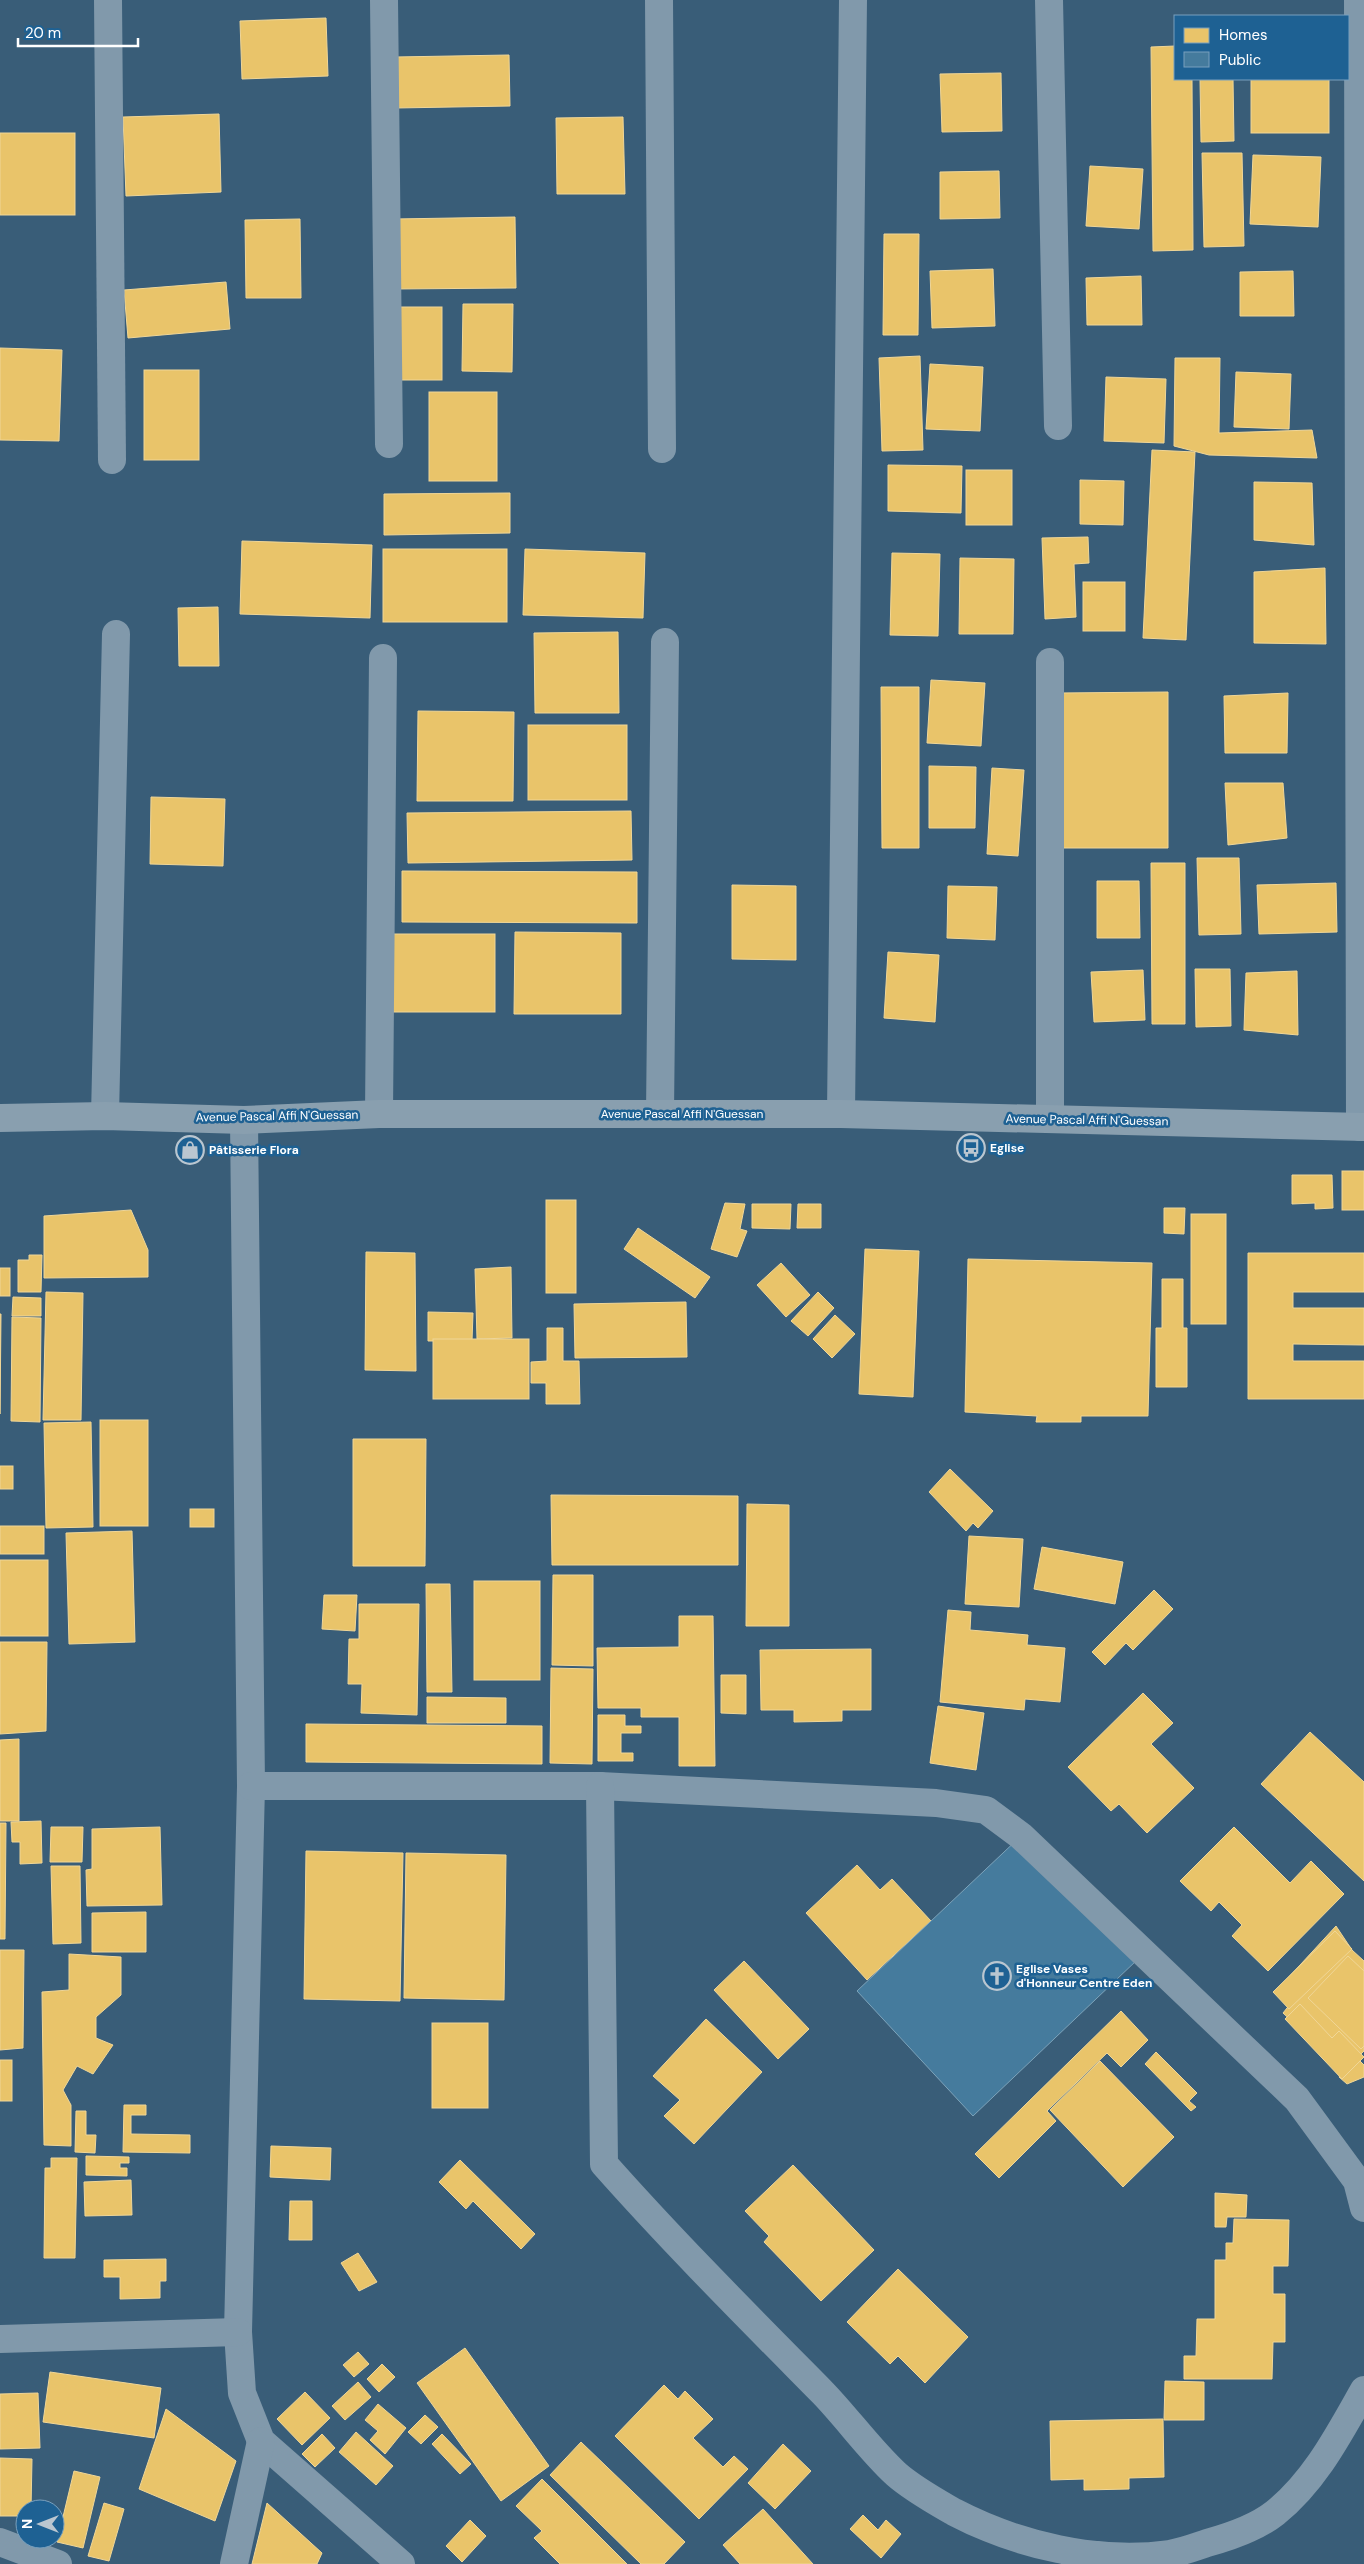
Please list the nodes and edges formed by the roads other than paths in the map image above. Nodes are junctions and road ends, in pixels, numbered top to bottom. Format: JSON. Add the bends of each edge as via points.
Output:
{"nodes":[{"id":1,"x":108,"y":0,"type":"edge"},
{"id":2,"x":384,"y":0,"type":"edge"},
{"id":3,"x":659,"y":0,"type":"edge"},
{"id":4,"x":853,"y":0,"type":"edge"},
{"id":5,"x":1049,"y":0,"type":"edge"},
{"id":6,"x":1358,"y":0,"type":"edge"},
{"id":7,"x":1058,"y":426,"type":"dead end"},
{"id":8,"x":389,"y":444,"type":"dead end"},
{"id":9,"x":662,"y":449,"type":"dead end"},
{"id":10,"x":112,"y":460,"type":"dead end"},
{"id":11,"x":116,"y":634,"type":"dead end"},
{"id":12,"x":665,"y":642,"type":"dead end"},
{"id":13,"x":383,"y":658,"type":"dead end"},
{"id":14,"x":1050,"y":662,"type":"dead end"},
{"id":15,"x":379,"y":1114,"type":"junction"},
{"id":16,"x":660,"y":1114,"type":"junction"},
{"id":17,"x":841,"y":1114,"type":"junction"},
{"id":18,"x":105,"y":1116,"type":"junction"},
{"id":19,"x":0,"y":1118,"type":"edge"},
{"id":20,"x":1050,"y":1119,"type":"junction"},
{"id":21,"x":244,"y":1120,"type":"junction"},
{"id":22,"x":1362,"y":1127,"type":"edge"},
{"id":23,"x":251,"y":1786,"type":"junction"},
{"id":24,"x":600,"y":1786,"type":"junction"},
{"id":25,"x":1364,"y":2208,"type":"edge"},
{"id":26,"x":238,"y":2332,"type":"junction"},
{"id":27,"x":0,"y":2339,"type":"edge"},
{"id":28,"x":1364,"y":2390,"type":"edge"},
{"id":29,"x":261,"y":2441,"type":"junction"},
{"id":30,"x":0,"y":2542,"type":"edge"},
{"id":31,"x":57,"y":2564,"type":"edge"},
{"id":32,"x":234,"y":2564,"type":"edge"},
{"id":33,"x":401,"y":2564,"type":"edge"}],
"edges":[{"from":1,"to":10,"type":"street"},
{"from":2,"to":8,"type":"street"},
{"from":3,"to":9,"type":"street"},
{"from":4,"to":17,"type":"street"},
{"from":5,"to":7,"type":"street"},
{"from":6,"to":22,"type":"street"},
{"from":11,"to":18,"type":"street"},
{"from":12,"to":16,"type":"street"},
{"from":13,"to":15,"type":"street"},
{"from":14,"to":20,"type":"street"},
{"from":15,"to":16,"type":"street","name":"Avenue Pascal Affi N'Guessan"},
{"from":15,"to":21,"type":"street","name":"Avenue Pascal Affi N'Guessan"},
{"from":16,"to":17,"type":"street","name":"Avenue Pascal Affi N'Guessan"},
{"from":17,"to":20,"type":"street","name":"Avenue Pascal Affi N'Guessan"},
{"from":18,"to":19,"type":"street","name":"Avenue Pascal Affi N'Guessan"},
{"from":18,"to":21,"type":"street","name":"Avenue Pascal Affi N'Guessan"},
{"from":20,"to":22,"type":"street","name":"Avenue Pascal Affi N'Guessan"},
{"from":21,"to":23,"type":"street"},
{"from":23,"to":24,"type":"street"},
{"from":23,"to":26,"type":"street"},
{"from":24,"to":25,"type":"street","via":[[936,1803],[986,1810],[1021,1836],[1297,2099],[1357,2181]]},
{"from":24,"to":28,"type":"street","via":[[604,2164],[655,2222],[845,2416],[897,2475],[936,2502],[1025,2543],[1062,2553],[1121,2558],[1168,2555],[1227,2538],[1272,2515],[1296,2495],[1334,2442]]},
{"from":26,"to":27,"type":"street"},
{"from":26,"to":29,"type":"street","via":[[242,2393]]},
{"from":29,"to":32,"type":"street"},
{"from":29,"to":33,"type":"street"},
{"from":30,"to":31,"type":"street"}]}
